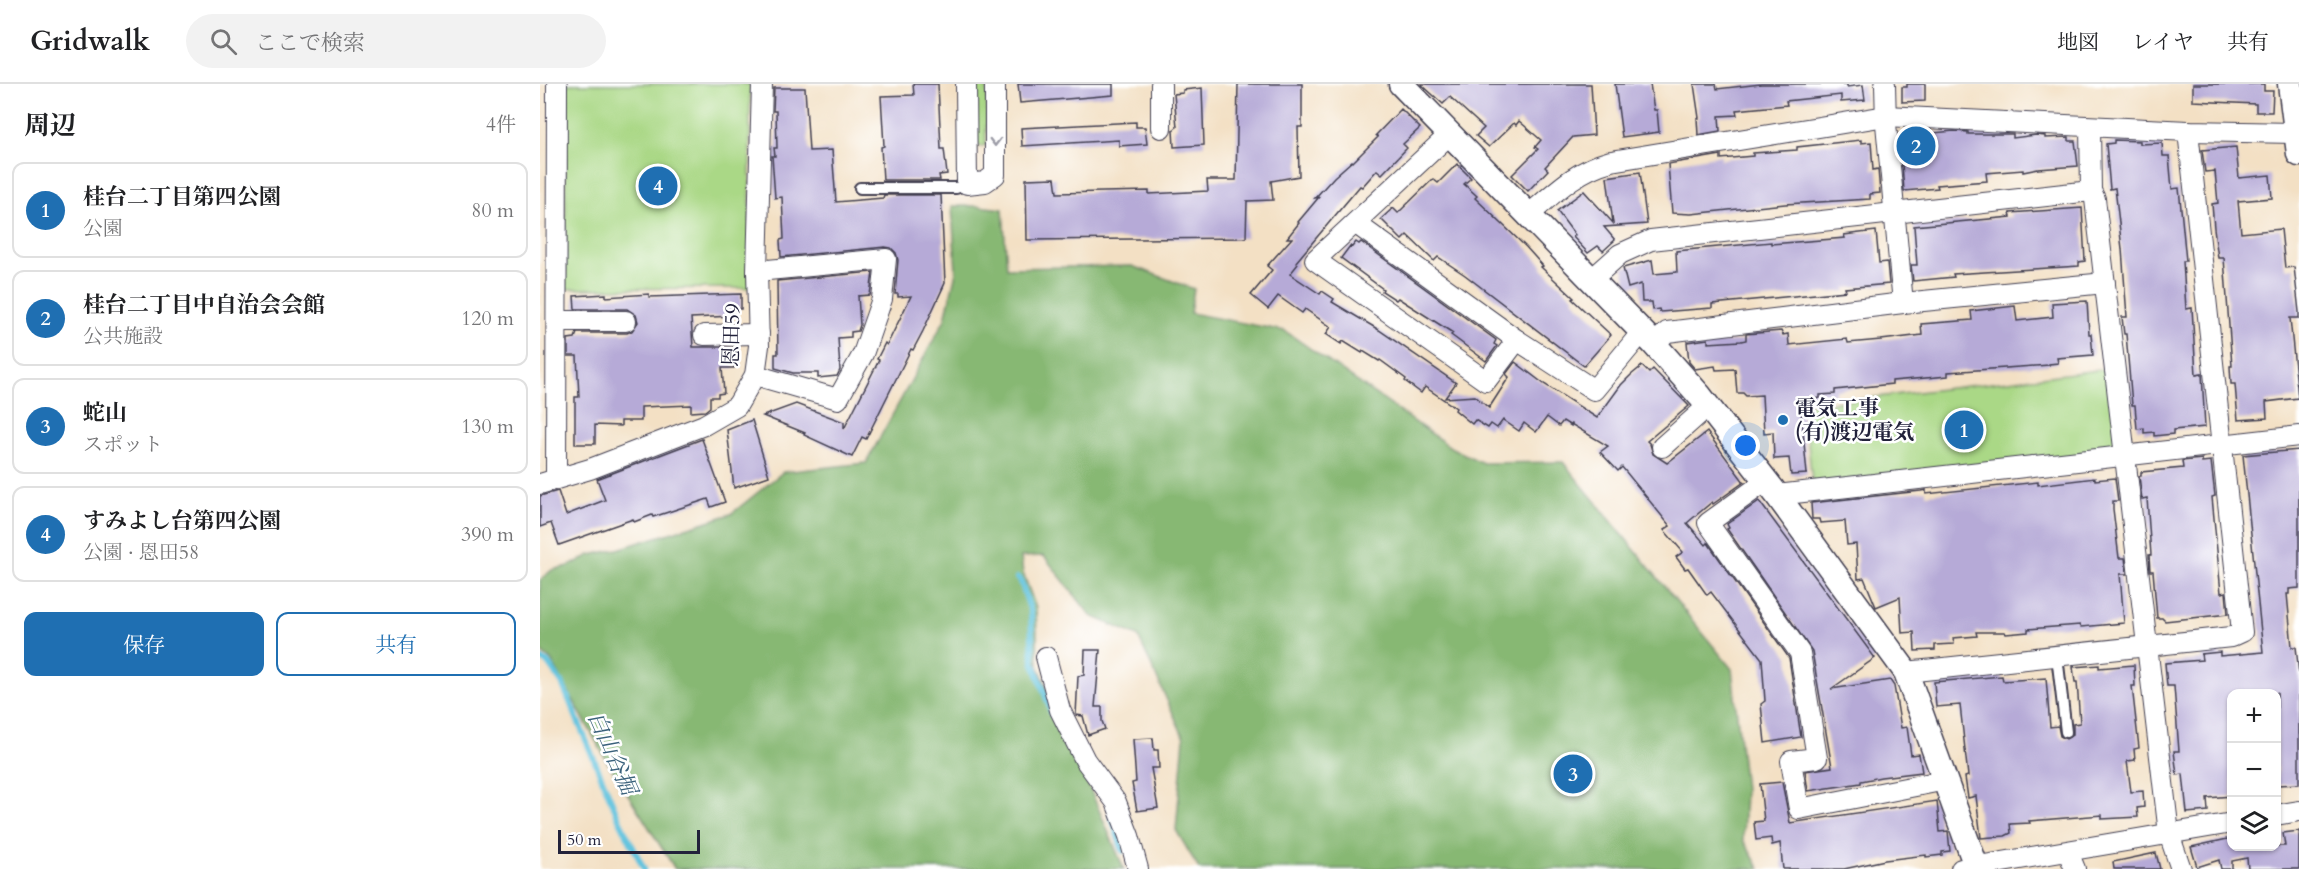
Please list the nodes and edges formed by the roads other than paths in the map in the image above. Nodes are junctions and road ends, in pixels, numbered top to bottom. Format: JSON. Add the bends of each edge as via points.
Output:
{"nodes":[{"id":1,"x":557,"y":84,"type":"edge"},
{"id":2,"x":762,"y":84,"type":"edge"},
{"id":3,"x":966,"y":84,"type":"edge"},
{"id":4,"x":995,"y":84,"type":"edge"},
{"id":5,"x":1161,"y":84,"type":"edge"},
{"id":6,"x":1401,"y":84,"type":"edge"},
{"id":7,"x":1885,"y":84,"type":"edge"},
{"id":8,"x":2290,"y":84,"type":"edge"},
{"id":9,"x":1886,"y":116,"type":"junction"},
{"id":10,"x":1155,"y":117,"type":"dead end"},
{"id":11,"x":2090,"y":127,"type":"junction"},
{"id":12,"x":2188,"y":131,"type":"junction"},
{"id":13,"x":1450,"y":134,"type":"junction"},
{"id":14,"x":2298,"y":140,"type":"edge"},
{"id":15,"x":967,"y":184,"type":"junction"},
{"id":16,"x":860,"y":188,"type":"dead end"},
{"id":17,"x":2091,"y":191,"type":"junction"},
{"id":18,"x":1894,"y":213,"type":"junction"},
{"id":19,"x":1530,"y":214,"type":"junction"},
{"id":20,"x":1355,"y":223,"type":"junction"},
{"id":21,"x":757,"y":271,"type":"junction"},
{"id":22,"x":1592,"y":279,"type":"junction"},
{"id":23,"x":2105,"y":283,"type":"junction"},
{"id":24,"x":1903,"y":303,"type":"junction"},
{"id":25,"x":556,"y":321,"type":"junction"},
{"id":26,"x":626,"y":321,"type":"dead end"},
{"id":27,"x":759,"y":334,"type":"junction"},
{"id":28,"x":704,"y":336,"type":"dead end"},
{"id":29,"x":1648,"y":338,"type":"junction"},
{"id":30,"x":1517,"y":340,"type":"junction"},
{"id":31,"x":755,"y":375,"type":"junction"},
{"id":32,"x":1708,"y":406,"type":"junction"},
{"id":33,"x":1667,"y":436,"type":"dead end"},
{"id":34,"x":2299,"y":436,"type":"edge"},
{"id":35,"x":2222,"y":444,"type":"junction"},
{"id":36,"x":2125,"y":454,"type":"junction"},
{"id":37,"x":548,"y":482,"type":"edge"},
{"id":38,"x":1772,"y":488,"type":"junction"},
{"id":39,"x":2148,"y":646,"type":"junction"},
{"id":40,"x":2057,"y":656,"type":"junction"},
{"id":41,"x":1046,"y":657,"type":"dead end"},
{"id":42,"x":1906,"y":672,"type":"junction"},
{"id":43,"x":2066,"y":732,"type":"dead end"},
{"id":44,"x":1946,"y":780,"type":"junction"},
{"id":45,"x":2299,"y":811,"type":"edge"},
{"id":46,"x":2281,"y":814,"type":"edge"},
{"id":47,"x":2227,"y":824,"type":"edge"},
{"id":48,"x":2169,"y":834,"type":"junction"},
{"id":49,"x":2072,"y":861,"type":"edge"},
{"id":50,"x":1971,"y":868,"type":"edge"},
{"id":51,"x":1138,"y":869,"type":"edge"},
{"id":52,"x":2181,"y":869,"type":"edge"}],
"edges":[{"from":1,"to":25,"type":"street"},
{"from":2,"to":21,"type":"street","name":"恩田59"},
{"from":3,"to":15,"type":"street"},
{"from":4,"to":15,"type":"street","one_way":true,"via":[[995,175],[985,182]]},
{"from":5,"to":10,"type":"street"},
{"from":6,"to":13,"type":"street"},
{"from":7,"to":9,"type":"street"},
{"from":8,"to":14,"type":"street"},
{"from":9,"to":11,"type":"street"},
{"from":9,"to":18,"type":"street"},
{"from":9,"to":19,"type":"street","via":[[1601,163],[1573,177]]},
{"from":11,"to":12,"type":"street"},
{"from":11,"to":17,"type":"street"},
{"from":12,"to":14,"type":"street"},
{"from":12,"to":35,"type":"street"},
{"from":13,"to":19,"type":"street"},
{"from":13,"to":20,"type":"street"},
{"from":15,"to":16,"type":"lane","via":[[956,188]]},
{"from":17,"to":18,"type":"street"},
{"from":17,"to":23,"type":"street"},
{"from":18,"to":22,"type":"street","via":[[1651,240],[1620,254]]},
{"from":18,"to":24,"type":"street"},
{"from":19,"to":22,"type":"street"},
{"from":20,"to":30,"type":"street"},
{"from":20,"to":30,"type":"street","via":[[1316,260],[1486,381]]},
{"from":21,"to":27,"type":"street","name":"恩田59"},
{"from":21,"to":31,"type":"street","via":[[886,259],[882,299],[863,354],[838,399]]},
{"from":22,"to":29,"type":"street"},
{"from":23,"to":24,"type":"street"},
{"from":23,"to":36,"type":"street"},
{"from":24,"to":29,"type":"street","via":[[1667,332]]},
{"from":25,"to":26,"type":"street"},
{"from":25,"to":37,"type":"street"},
{"from":27,"to":28,"type":"street"},
{"from":27,"to":31,"type":"street","name":"恩田59"},
{"from":29,"to":30,"type":"street","via":[[1593,390]]},
{"from":29,"to":32,"type":"street"},
{"from":31,"to":37,"type":"street","name":"恩田59","via":[[737,406],[704,425]]},
{"from":32,"to":33,"type":"street"},
{"from":32,"to":38,"type":"street"},
{"from":34,"to":35,"type":"street"},
{"from":35,"to":36,"type":"street"},
{"from":35,"to":39,"type":"street","via":[[2242,632],[2231,637]]},
{"from":36,"to":38,"type":"street"},
{"from":36,"to":39,"type":"street"},
{"from":38,"to":42,"type":"street"},
{"from":38,"to":44,"type":"street","via":[[1708,523],[1800,653],[1817,758],[1791,761],[1799,809]]},
{"from":39,"to":40,"type":"street"},
{"from":39,"to":48,"type":"street"},
{"from":40,"to":42,"type":"street"},
{"from":40,"to":43,"type":"lane"},
{"from":41,"to":51,"type":"street","via":[[1060,710],[1085,760],[1116,802]]},
{"from":42,"to":44,"type":"street"},
{"from":44,"to":50,"type":"street"},
{"from":45,"to":46,"type":"street"},
{"from":47,"to":48,"type":"street"},
{"from":48,"to":49,"type":"street"},
{"from":48,"to":52,"type":"street"},
{"from":49,"to":50,"type":"street"}]}
